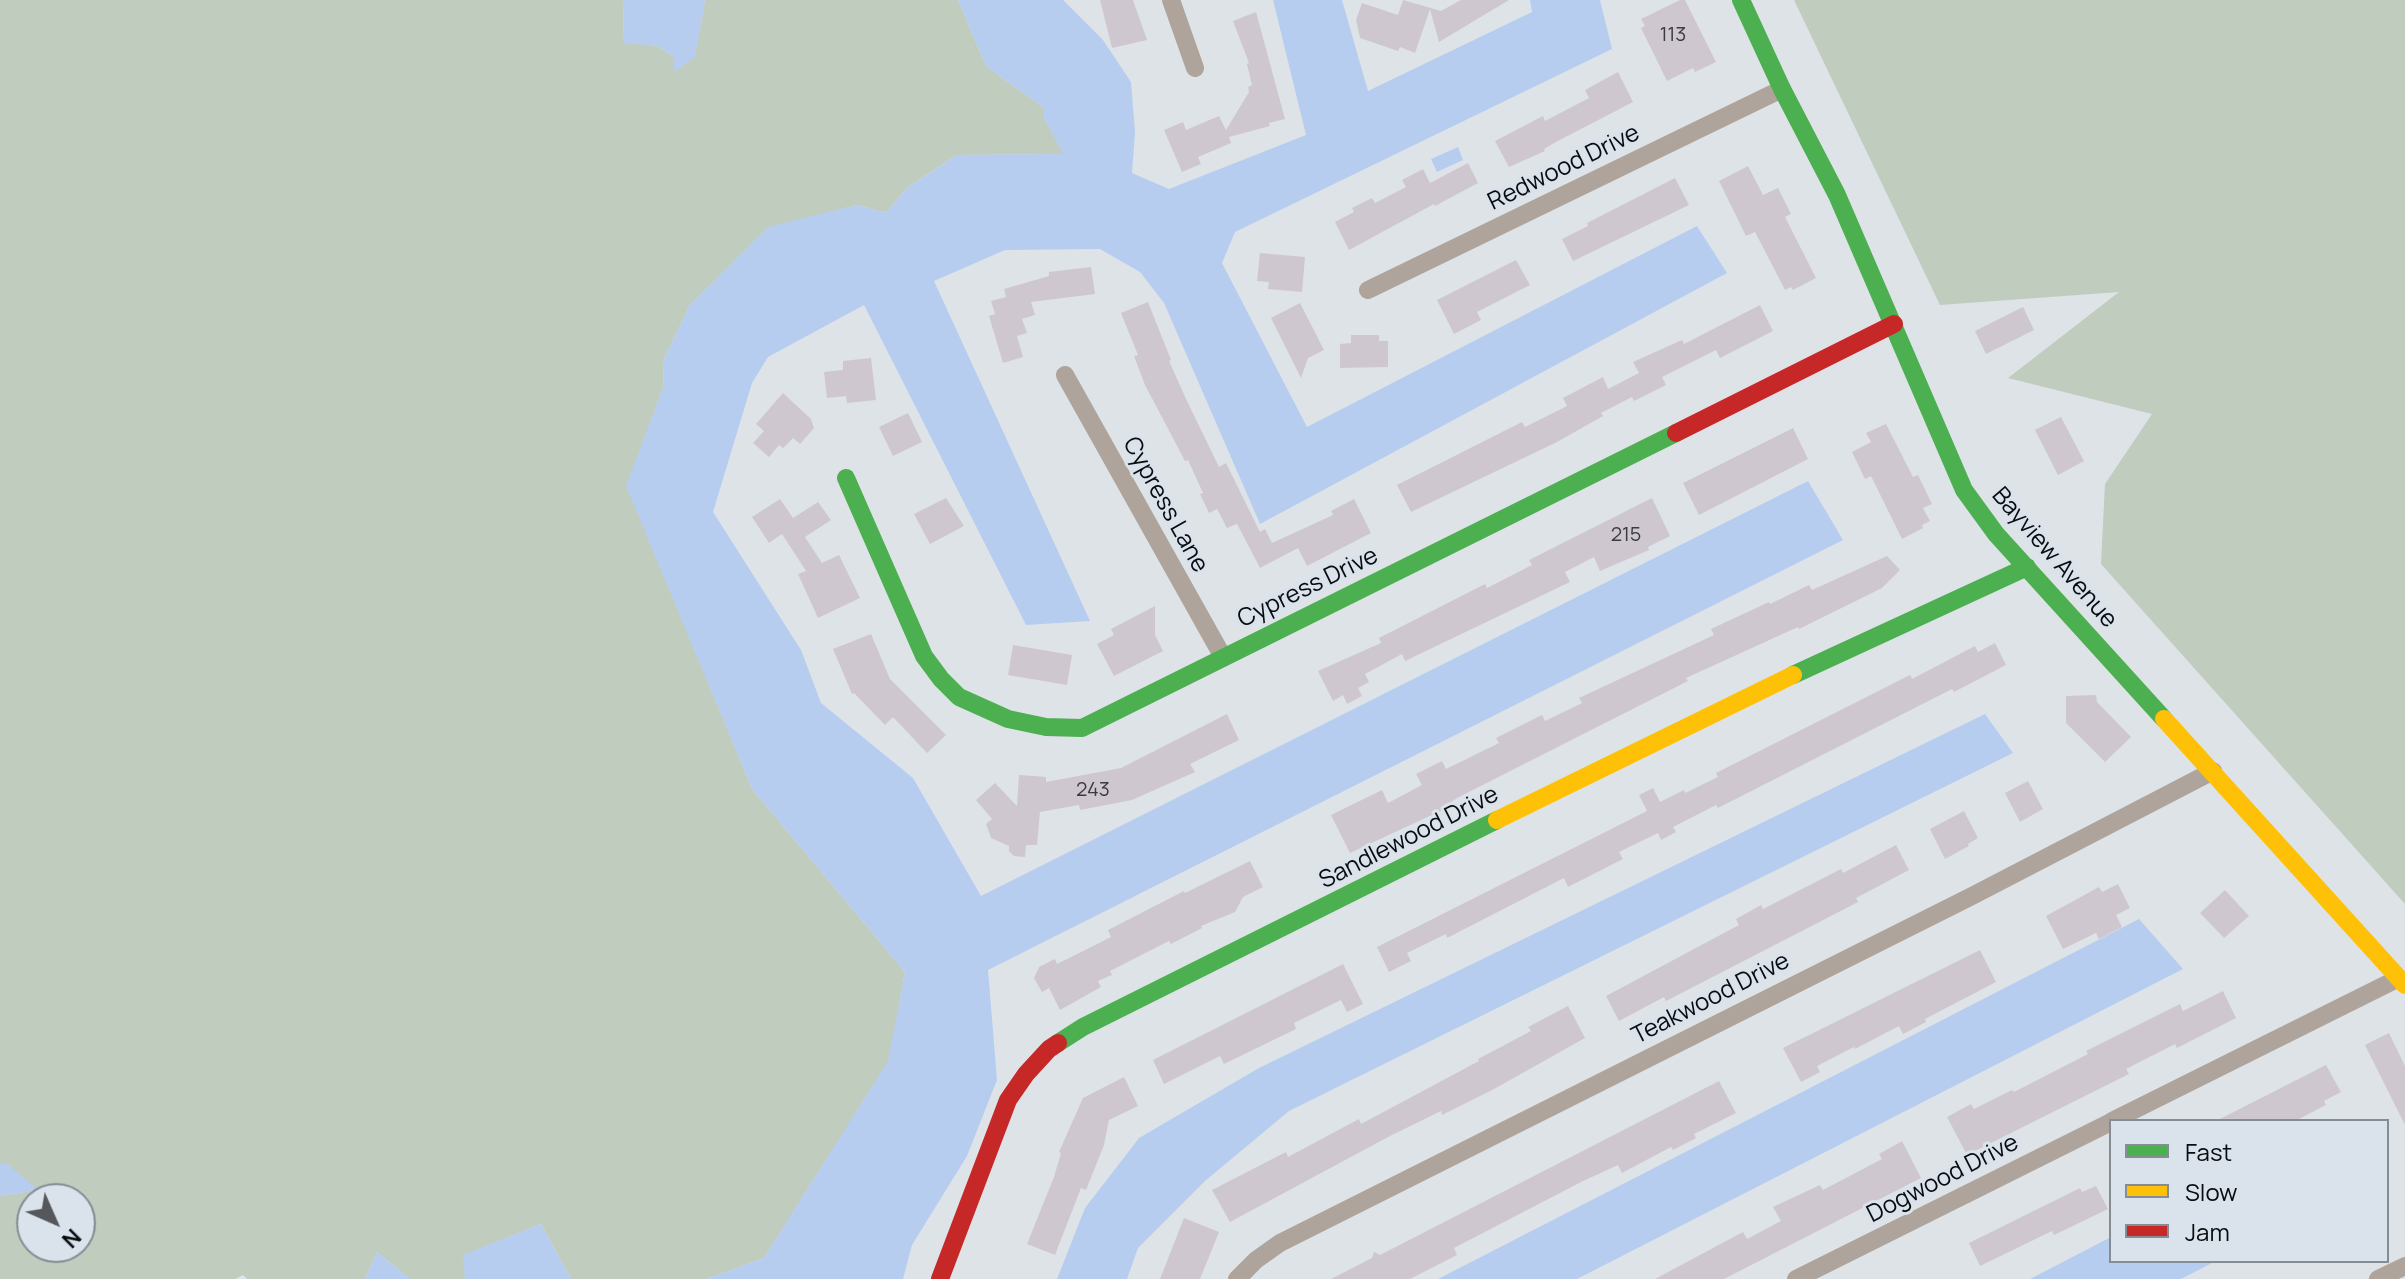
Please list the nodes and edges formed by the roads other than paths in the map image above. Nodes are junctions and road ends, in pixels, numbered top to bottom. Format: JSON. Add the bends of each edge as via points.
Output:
{"nodes":[{"id":1,"x":1171,"y":0,"type":"edge"},
{"id":2,"x":1741,"y":0,"type":"edge"},
{"id":3,"x":1195,"y":68,"type":"dead end"},
{"id":4,"x":1782,"y":89,"type":"junction"},
{"id":5,"x":1368,"y":290,"type":"dead end"},
{"id":6,"x":1894,"y":324,"type":"junction"},
{"id":7,"x":1065,"y":375,"type":"dead end"},
{"id":8,"x":846,"y":478,"type":"dead end"},
{"id":9,"x":2027,"y":567,"type":"junction"},
{"id":10,"x":1223,"y":657,"type":"junction"},
{"id":11,"x":2213,"y":771,"type":"junction"},
{"id":12,"x":2402,"y":981,"type":"edge"},
{"id":13,"x":2116,"y":1119,"type":"edge"},
{"id":14,"x":2109,"y":1122,"type":"edge"},
{"id":15,"x":2405,"y":1266,"type":"edge"},
{"id":16,"x":940,"y":1279,"type":"edge"},
{"id":17,"x":1237,"y":1279,"type":"edge"},
{"id":18,"x":1796,"y":1279,"type":"edge"},
{"id":19,"x":2378,"y":1279,"type":"edge"}],
"edges":[{"from":1,"to":3,"type":"street"},
{"from":2,"to":4,"type":"street","name":"Bayview Avenue"},
{"from":4,"to":5,"type":"street","name":"Redwood Drive"},
{"from":4,"to":6,"type":"street","name":"Bayview Avenue","via":[[1837,195]]},
{"from":6,"to":9,"type":"street","name":"Bayview Avenue","via":[[1964,490]]},
{"from":6,"to":10,"type":"street","name":"Cypress Drive"},
{"from":7,"to":10,"type":"street","name":"Cypress Lane"},
{"from":8,"to":10,"type":"street","name":"Cypress Drive","via":[[924,656],[959,697],[982,710],[1046,727],[1082,728]]},
{"from":9,"to":11,"type":"street","name":"Bayview Avenue"},
{"from":9,"to":16,"type":"street","name":"Sandlewood Drive","via":[[1753,693],[1097,1020],[1049,1049],[1008,1100]]},
{"from":11,"to":12,"type":"street","name":"Bayview Avenue"},
{"from":11,"to":17,"type":"street","name":"Teakwood Drive","via":[[1280,1243]]},
{"from":12,"to":13,"type":"street","name":"Dogwood Drive"},
{"from":14,"to":18,"type":"street","name":"Dogwood Drive"},
{"from":15,"to":19,"type":"street"}]}
